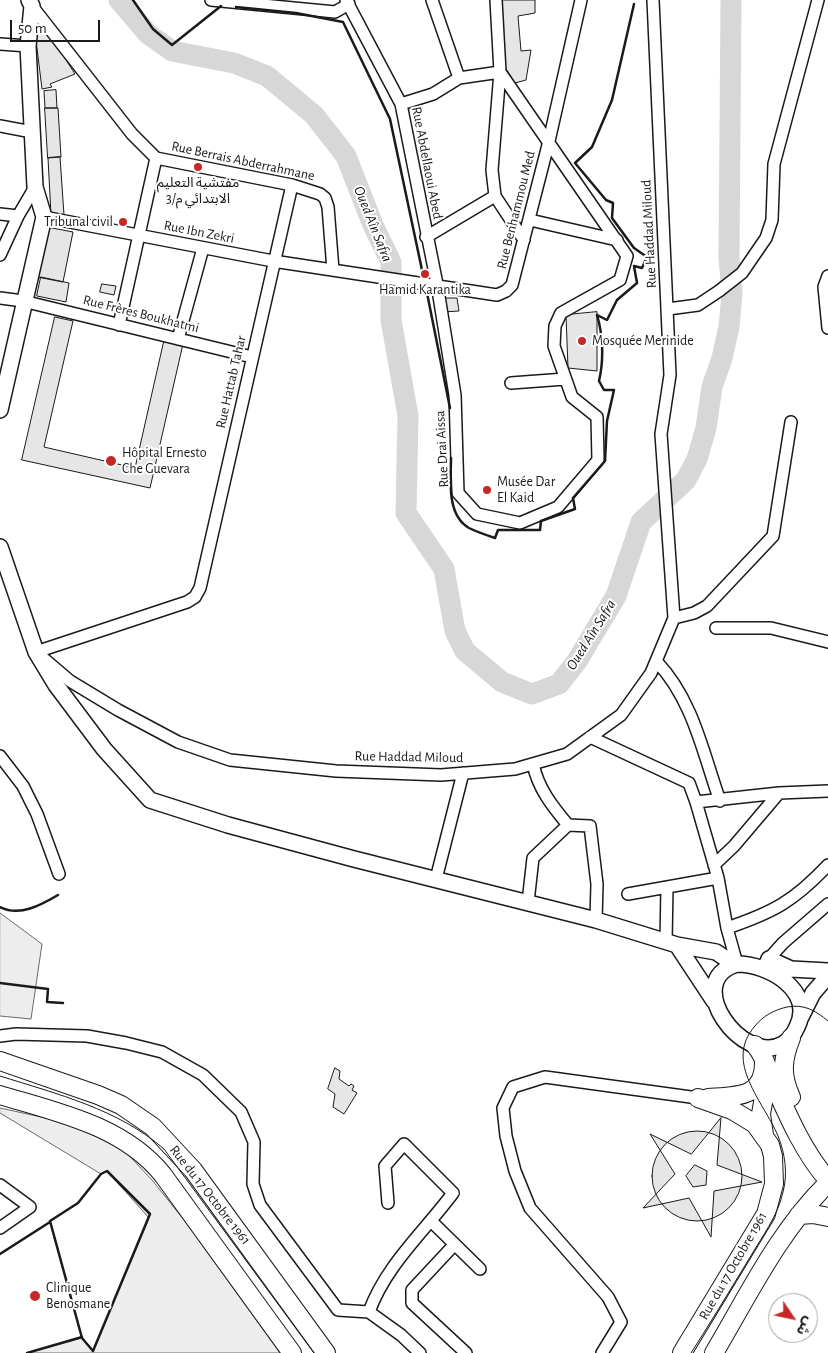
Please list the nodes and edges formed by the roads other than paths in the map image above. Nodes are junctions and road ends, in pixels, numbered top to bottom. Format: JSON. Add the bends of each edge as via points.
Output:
{"nodes":[{"id":1,"x":211,"y":0,"type":"edge"},
{"id":2,"x":432,"y":0,"type":"edge"},
{"id":3,"x":496,"y":0,"type":"edge"},
{"id":4,"x":581,"y":0,"type":"edge"},
{"id":5,"x":653,"y":0,"type":"edge"},
{"id":6,"x":818,"y":0,"type":"edge"},
{"id":7,"x":256,"y":1,"type":"edge"},
{"id":8,"x":348,"y":2,"type":"edge"},
{"id":9,"x":30,"y":3,"type":"edge"},
{"id":10,"x":0,"y":44,"type":"edge"},
{"id":11,"x":28,"y":46,"type":"junction"},
{"id":12,"x":500,"y":72,"type":"junction"},
{"id":13,"x":459,"y":78,"type":"junction"},
{"id":14,"x":401,"y":104,"type":"junction"},
{"id":15,"x":0,"y":126,"type":"edge"},
{"id":16,"x":32,"y":132,"type":"junction"},
{"id":17,"x":549,"y":141,"type":"junction"},
{"id":18,"x":156,"y":158,"type":"junction"},
{"id":19,"x":292,"y":185,"type":"junction"},
{"id":20,"x":35,"y":187,"type":"junction"},
{"id":21,"x":495,"y":196,"type":"junction"},
{"id":22,"x":0,"y":214,"type":"edge"},
{"id":23,"x":18,"y":216,"type":"junction"},
{"id":24,"x":44,"y":217,"type":"junction"},
{"id":25,"x":530,"y":220,"type":"junction"},
{"id":26,"x":140,"y":236,"type":"junction"},
{"id":27,"x":426,"y":237,"type":"junction"},
{"id":28,"x":524,"y":240,"type":"junction"},
{"id":29,"x":617,"y":240,"type":"junction"},
{"id":30,"x":203,"y":248,"type":"junction"},
{"id":31,"x":0,"y":255,"type":"edge"},
{"id":32,"x":274,"y":262,"type":"junction"},
{"id":33,"x":332,"y":270,"type":"junction"},
{"id":34,"x":348,"y":273,"type":"joint"},
{"id":35,"x":828,"y":276,"type":"edge"},
{"id":36,"x":437,"y":284,"type":"junction"},
{"id":37,"x":0,"y":298,"type":"edge"},
{"id":38,"x":23,"y":301,"type":"junction"},
{"id":39,"x":668,"y":309,"type":"junction"},
{"id":40,"x":119,"y":325,"type":"junction"},
{"id":41,"x":828,"y":328,"type":"edge"},
{"id":42,"x":178,"y":339,"type":"junction"},
{"id":43,"x":252,"y":357,"type":"junction"},
{"id":44,"x":565,"y":379,"type":"junction"},
{"id":45,"x":511,"y":382,"type":"dead end"},
{"id":46,"x":0,"y":410,"type":"edge"},
{"id":47,"x":791,"y":422,"type":"dead end"},
{"id":48,"x":0,"y":547,"type":"edge"},
{"id":49,"x":674,"y":618,"type":"junction"},
{"id":50,"x":716,"y":628,"type":"dead end"},
{"id":51,"x":828,"y":642,"type":"edge"},
{"id":52,"x":36,"y":652,"type":"junction"},
{"id":53,"x":657,"y":662,"type":"junction"},
{"id":54,"x":590,"y":737,"type":"junction"},
{"id":55,"x":0,"y":756,"type":"edge"},
{"id":56,"x":532,"y":764,"type":"junction"},
{"id":57,"x":463,"y":773,"type":"junction"},
{"id":58,"x":828,"y":791,"type":"edge"},
{"id":59,"x":779,"y":793,"type":"junction"},
{"id":60,"x":720,"y":801,"type":"junction"},
{"id":61,"x":696,"y":802,"type":"junction"},
{"id":62,"x":568,"y":825,"type":"junction"},
{"id":63,"x":714,"y":865,"type":"junction"},
{"id":64,"x":828,"y":865,"type":"edge"},
{"id":65,"x":58,"y":874,"type":"dead end"},
{"id":66,"x":718,"y":878,"type":"junction"},
{"id":67,"x":436,"y":879,"type":"junction"},
{"id":68,"x":667,"y":887,"type":"junction"},
{"id":69,"x":628,"y":894,"type":"dead end"},
{"id":70,"x":528,"y":902,"type":"junction"},
{"id":71,"x":828,"y":904,"type":"edge"},
{"id":72,"x":596,"y":920,"type":"junction"},
{"id":73,"x":727,"y":928,"type":"junction"},
{"id":74,"x":672,"y":944,"type":"junction"},
{"id":75,"x":766,"y":963,"type":"junction"},
{"id":76,"x":736,"y":964,"type":"junction"},
{"id":77,"x":828,"y":973,"type":"edge"},
{"id":78,"x":782,"y":979,"type":"junction"},
{"id":79,"x":714,"y":1001,"type":"junction"},
{"id":80,"x":801,"y":1019,"type":"junction"},
{"id":81,"x":0,"y":1036,"type":"edge"},
{"id":82,"x":791,"y":1038,"type":"junction"},
{"id":83,"x":762,"y":1057,"type":"junction"},
{"id":84,"x":0,"y":1061,"type":"edge"},
{"id":85,"x":0,"y":1095,"type":"edge"},
{"id":86,"x":698,"y":1098,"type":"junction"},
{"id":87,"x":764,"y":1135,"type":"junction"},
{"id":88,"x":828,"y":1180,"type":"edge"},
{"id":89,"x":0,"y":1185,"type":"edge"},
{"id":90,"x":388,"y":1203,"type":"dead end"},
{"id":91,"x":799,"y":1215,"type":"junction"},
{"id":92,"x":828,"y":1217,"type":"edge"},
{"id":93,"x":432,"y":1221,"type":"junction"},
{"id":94,"x":0,"y":1228,"type":"edge"},
{"id":95,"x":454,"y":1244,"type":"junction"},
{"id":96,"x":480,"y":1269,"type":"dead end"},
{"id":97,"x":369,"y":1312,"type":"junction"},
{"id":98,"x":292,"y":1353,"type":"edge"},
{"id":99,"x":326,"y":1353,"type":"edge"},
{"id":100,"x":420,"y":1353,"type":"edge"},
{"id":101,"x":466,"y":1353,"type":"edge"},
{"id":102,"x":602,"y":1353,"type":"edge"},
{"id":103,"x":682,"y":1353,"type":"edge"},
{"id":104,"x":714,"y":1353,"type":"edge"}],
"edges":[{"from":1,"to":7,"type":"street"},
{"from":2,"to":13,"type":"street"},
{"from":3,"to":12,"type":"street"},
{"from":4,"to":17,"type":"street"},
{"from":5,"to":39,"type":"street","name":"Rue Haddad Miloud"},
{"from":6,"to":39,"type":"street","via":[[774,164],[772,220],[766,238],[742,273],[719,291],[698,305]]},
{"from":7,"to":8,"type":"street","via":[[335,12]]},
{"from":8,"to":14,"type":"street","name":"Rue Abdellaoui Abed"},
{"from":9,"to":11,"type":"main road"},
{"from":9,"to":18,"type":"street","name":"Rue Berrais Abderrahmane","via":[[132,134]]},
{"from":10,"to":11,"type":"street"},
{"from":11,"to":16,"type":"main road"},
{"from":12,"to":13,"type":"street"},
{"from":12,"to":17,"type":"street","name":"Rue Drai Aissa"},
{"from":12,"to":21,"type":"street","via":[[492,170]]},
{"from":13,"to":14,"type":"street","via":[[433,94]]},
{"from":14,"to":27,"type":"street","name":"Rue Abdellaoui Abed"},
{"from":15,"to":16,"type":"street"},
{"from":16,"to":20,"type":"main road"},
{"from":17,"to":25,"type":"street","name":"Rue Benhammou Med"},
{"from":17,"to":29,"type":"street","name":"Rue Drai Aissa"},
{"from":18,"to":19,"type":"street","name":"Rue Berrais Abderrahmane"},
{"from":18,"to":26,"type":"street"},
{"from":19,"to":32,"type":"street","name":"Rue Hattab Tahar"},
{"from":19,"to":33,"type":"street","name":"Rue Berrais Abderrahmane","via":[[325,198]]},
{"from":20,"to":23,"type":"street"},
{"from":20,"to":24,"type":"main road"},
{"from":21,"to":27,"type":"street"},
{"from":21,"to":28,"type":"street"},
{"from":22,"to":23,"type":"street"},
{"from":23,"to":31,"type":"street"},
{"from":24,"to":26,"type":"street","name":"Rue Ibn Zekri"},
{"from":24,"to":38,"type":"main road"},
{"from":25,"to":28,"type":"street","name":"Rue Benhammou Med"},
{"from":25,"to":29,"type":"street"},
{"from":26,"to":30,"type":"street","name":"Rue Ibn Zekri"},
{"from":26,"to":40,"type":"street"},
{"from":27,"to":36,"type":"street","name":"Rue Abdellaoui Abed"},
{"from":28,"to":36,"type":"street","name":"Rue Benhammou Med","via":[[512,285],[506,291],[498,295]]},
{"from":29,"to":44,"type":"street","name":"Rue Drai Aissa","via":[[627,256],[620,280],[561,314],[555,326],[554,346]]},
{"from":30,"to":32,"type":"street","name":"Rue Ibn Zekri"},
{"from":30,"to":42,"type":"street"},
{"from":32,"to":33,"type":"street","name":"Rue Ibn Zekri"},
{"from":32,"to":43,"type":"street","name":"Rue Hattab Tahar"},
{"from":33,"to":34,"type":"street","name":"Rue Ibn Zekri"},
{"from":34,"to":36,"type":"street","name":"Rue Benhammou Med"},
{"from":35,"to":41,"type":"street","via":[[824,287]]},
{"from":36,"to":44,"type":"street","name":"Rue Drai Aissa","via":[[455,395],[458,493],[477,514],[520,523],[558,507],[598,460],[597,417],[572,397]]},
{"from":37,"to":38,"type":"street","name":"Rue Frères Boukhatmi"},
{"from":38,"to":40,"type":"street","name":"Rue Frères Boukhatmi"},
{"from":38,"to":46,"type":"main road"},
{"from":39,"to":49,"type":"street","name":"Rue Haddad Miloud","via":[[670,375],[661,434]]},
{"from":40,"to":42,"type":"street","name":"Rue Frères Boukhatmi"},
{"from":42,"to":43,"type":"street","name":"Rue Frères Boukhatmi"},
{"from":43,"to":52,"type":"street","name":"Rue Hattab Tahar","via":[[200,588],[195,597]]},
{"from":44,"to":45,"type":"street"},
{"from":47,"to":49,"type":"street","via":[[773,536],[707,606]]},
{"from":48,"to":52,"type":"main road"},
{"from":49,"to":53,"type":"street","name":"Rue Haddad Miloud"},
{"from":50,"to":51,"type":"street","via":[[770,628]]},
{"from":52,"to":57,"type":"street","name":"Rue Haddad Miloud","via":[[70,681],[118,710],[178,742],[230,760],[336,771]]},
{"from":52,"to":67,"type":"main road","via":[[56,685],[104,749],[150,800],[228,825]]},
{"from":53,"to":54,"type":"street","name":"Rue Haddad Miloud","via":[[621,715]]},
{"from":53,"to":60,"type":"street","via":[[692,715]]},
{"from":54,"to":56,"type":"street","name":"Rue Haddad Miloud","via":[[567,754]]},
{"from":54,"to":61,"type":"street","via":[[689,783]]},
{"from":55,"to":65,"type":"street","via":[[24,786]]},
{"from":56,"to":57,"type":"street","name":"Rue Haddad Miloud","via":[[516,769]]},
{"from":56,"to":62,"type":"street","via":[[536,779],[550,803]]},
{"from":57,"to":67,"type":"street"},
{"from":58,"to":59,"type":"street"},
{"from":59,"to":60,"type":"street"},
{"from":59,"to":63,"type":"street"},
{"from":60,"to":61,"type":"street"},
{"from":61,"to":63,"type":"street"},
{"from":62,"to":70,"type":"street","via":[[533,858]]},
{"from":62,"to":72,"type":"street","via":[[590,826],[597,884]]},
{"from":63,"to":66,"type":"street"},
{"from":64,"to":73,"type":"street","via":[[796,897],[779,908]]},
{"from":66,"to":68,"type":"street"},
{"from":66,"to":73,"type":"street"},
{"from":67,"to":70,"type":"main road"},
{"from":68,"to":69,"type":"street"},
{"from":68,"to":74,"type":"street"},
{"from":70,"to":72,"type":"main road"},
{"from":71,"to":75,"type":"street"},
{"from":72,"to":74,"type":"main road"},
{"from":73,"to":76,"type":"street"},
{"from":74,"to":76,"type":"main road","via":[[716,952]]},
{"from":74,"to":79,"type":"main road"},
{"from":75,"to":76,"type":"main road"},
{"from":75,"to":77,"type":"main road"},
{"from":75,"to":78,"type":"main road"},
{"from":76,"to":79,"type":"main road","via":[[718,980]]},
{"from":77,"to":78,"type":"main road","via":[[808,982]]},
{"from":77,"to":80,"type":"main road","via":[[813,993]]},
{"from":78,"to":80,"type":"main road","via":[[797,996]]},
{"from":79,"to":83,"type":"main road","via":[[728,1026]]},
{"from":80,"to":82,"type":"main road"},
{"from":81,"to":97,"type":"street","via":[[87,1036],[126,1043],[162,1052],[203,1075],[241,1112],[254,1142],[253,1184],[266,1212],[338,1310]]},
{"from":82,"to":83,"type":"main road"},
{"from":82,"to":88,"type":"main road","via":[[783,1061],[784,1078],[823,1160]]},
{"from":83,"to":86,"type":"main road","via":[[763,1075],[757,1086],[746,1094]]},
{"from":83,"to":87,"type":"main road"},
{"from":83,"to":88,"type":"main road","via":[[814,1165]]},
{"from":84,"to":99,"type":"main road","name":"Rue du 17 Octobre 1961","via":[[98,1095],[154,1127],[193,1170]]},
{"from":85,"to":98,"type":"main road","name":"Rue du 17 Octobre 1961","via":[[95,1126],[143,1153],[163,1175]]},
{"from":86,"to":87,"type":"main road","name":"Rue du 17 Octobre 1961","via":[[744,1116]]},
{"from":86,"to":102,"type":"street","via":[[545,1077],[513,1087],[503,1108],[515,1171],[530,1208],[608,1297],[621,1322]]},
{"from":87,"to":103,"type":"main road","name":"Rue du 17 Octobre 1961","via":[[773,1156],[774,1169],[766,1214]]},
{"from":88,"to":91,"type":"main road","name":"Rue du 17 Octobre 1961"},
{"from":89,"to":94,"type":"street","via":[[30,1207]]},
{"from":90,"to":93,"type":"street","via":[[385,1166],[404,1144],[453,1193]]},
{"from":91,"to":92,"type":"main road"},
{"from":91,"to":104,"type":"main road","name":"Rue du 17 Octobre 1961"},
{"from":93,"to":95,"type":"street"},
{"from":93,"to":97,"type":"street","via":[[399,1257],[377,1290]]},
{"from":95,"to":96,"type":"street"},
{"from":95,"to":101,"type":"street","via":[[412,1290],[412,1304]]},
{"from":97,"to":100,"type":"street"}]}
